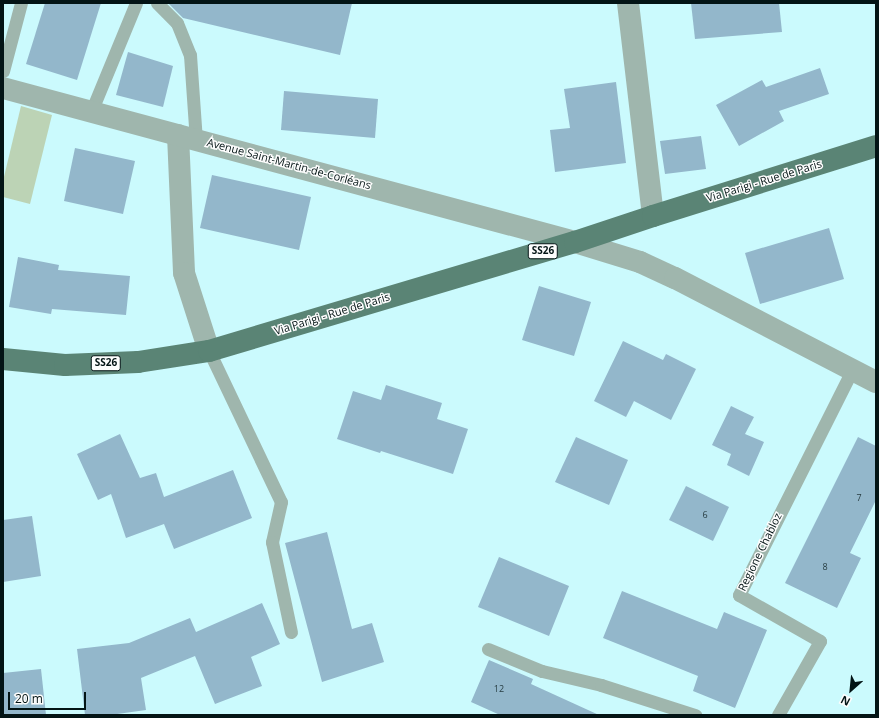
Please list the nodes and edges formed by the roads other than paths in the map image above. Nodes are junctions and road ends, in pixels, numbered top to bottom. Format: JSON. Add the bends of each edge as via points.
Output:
{"nodes":[{"id":1,"x":21,"y":3,"type":"edge"},
{"id":2,"x":136,"y":3,"type":"edge"},
{"id":3,"x":157,"y":3,"type":"edge"},
{"id":4,"x":628,"y":3,"type":"edge"},
{"id":5,"x":3,"y":71,"type":"edge"},
{"id":6,"x":3,"y":88,"type":"edge"},
{"id":7,"x":91,"y":112,"type":"junction"},
{"id":8,"x":187,"y":137,"type":"junction"},
{"id":9,"x":876,"y":146,"type":"edge"},
{"id":10,"x":653,"y":216,"type":"junction"},
{"id":11,"x":575,"y":242,"type":"junction"},
{"id":12,"x":209,"y":351,"type":"junction"},
{"id":13,"x":3,"y":359,"type":"edge"},
{"id":14,"x":852,"y":370,"type":"junction"},
{"id":15,"x":876,"y":382,"type":"edge"},
{"id":16,"x":292,"y":632,"type":"dead end"},
{"id":17,"x":488,"y":649,"type":"dead end"},
{"id":18,"x":695,"y":715,"type":"edge"},
{"id":19,"x":778,"y":715,"type":"edge"}],
"edges":[{"from":1,"to":5,"type":"lane"},
{"from":2,"to":7,"type":"lane"},
{"from":3,"to":8,"type":"lane","via":[[177,23],[190,55]]},
{"from":4,"to":10,"type":"street"},
{"from":6,"to":7,"type":"street","name":"Avenue Saint-Martin-de-Corléans"},
{"from":7,"to":8,"type":"street","name":"Avenue Saint-Martin-de-Corléans"},
{"from":8,"to":11,"type":"street","name":"Avenue Saint-Martin-de-Corléans"},
{"from":8,"to":12,"type":"street","via":[[184,273]]},
{"from":9,"to":10,"type":"main road","name":"Via Parigi - Rue de Paris","number":"SS26"},
{"from":10,"to":11,"type":"main road","name":"Via Parigi - Rue de Paris","number":"SS26"},
{"from":11,"to":12,"type":"main road","name":"Via Parigi - Rue de Paris","number":"SS26"},
{"from":11,"to":14,"type":"street","via":[[640,262],[675,278]]},
{"from":12,"to":13,"type":"main road","name":"Via Parigi - Rue de Paris","number":"SS26","via":[[138,362],[65,365]]},
{"from":12,"to":16,"type":"lane","via":[[282,502],[272,542]]},
{"from":14,"to":15,"type":"street"},
{"from":14,"to":19,"type":"lane","name":"Regione Chabloz","via":[[738,595],[820,641]]},
{"from":17,"to":18,"type":"lane","via":[[542,671],[601,685]]}]}
